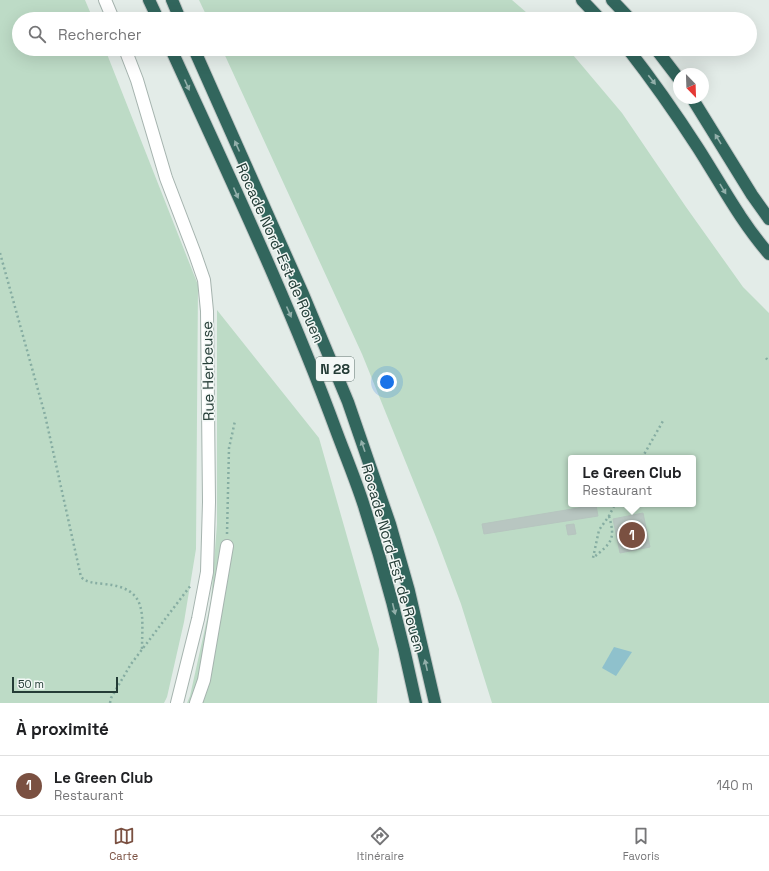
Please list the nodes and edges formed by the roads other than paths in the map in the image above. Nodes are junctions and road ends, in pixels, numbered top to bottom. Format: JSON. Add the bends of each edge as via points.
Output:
{"nodes":[{"id":1,"x":105,"y":0,"type":"edge"},
{"id":2,"x":149,"y":0,"type":"edge"},
{"id":3,"x":172,"y":0,"type":"edge"},
{"id":4,"x":582,"y":0,"type":"edge"},
{"id":5,"x":612,"y":0,"type":"edge"},
{"id":6,"x":110,"y":12,"type":"edge"},
{"id":7,"x":155,"y":12,"type":"edge"},
{"id":8,"x":177,"y":12,"type":"edge"},
{"id":9,"x":593,"y":12,"type":"edge"},
{"id":10,"x":623,"y":12,"type":"edge"},
{"id":11,"x":128,"y":56,"type":"edge"},
{"id":12,"x":174,"y":56,"type":"edge"},
{"id":13,"x":197,"y":56,"type":"edge"},
{"id":14,"x":633,"y":56,"type":"edge"},
{"id":15,"x":661,"y":56,"type":"edge"},
{"id":16,"x":673,"y":71,"type":"edge"},
{"id":17,"x":696,"y":104,"type":"edge"},
{"id":18,"x":769,"y":220,"type":"edge"},
{"id":19,"x":769,"y":254,"type":"edge"},
{"id":20,"x":227,"y":546,"type":"road end"},
{"id":21,"x":177,"y":703,"type":"edge"},
{"id":22,"x":196,"y":703,"type":"edge"},
{"id":23,"x":416,"y":703,"type":"edge"},
{"id":24,"x":435,"y":703,"type":"edge"}],
"edges":[{"from":1,"to":6,"type":"street"},
{"from":2,"to":7,"type":"highway"},
{"from":3,"to":8,"type":"highway"},
{"from":4,"to":9,"type":"highway"},
{"from":5,"to":10,"type":"highway"},
{"from":11,"to":21,"type":"street","name":"Rue Herbeuse","via":[[166,178],[204,280],[207,311],[207,572]]},
{"from":12,"to":23,"type":"highway","name":"Rocade Nord-Est de Rouen","number":"N 28","one_way":true,"via":[[300,336],[329,410],[364,504],[408,663]]},
{"from":24,"to":13,"type":"highway","name":"Rocade Nord-Est de Rouen","number":"N 28","one_way":true,"via":[[409,591],[390,524],[348,402]]},
{"from":14,"to":19,"type":"highway","one_way":true,"via":[[657,86],[733,206]]},
{"from":15,"to":16,"type":"highway"},
{"from":18,"to":17,"type":"highway","one_way":true},
{"from":20,"to":22,"type":"street","via":[[204,680]]}]}
